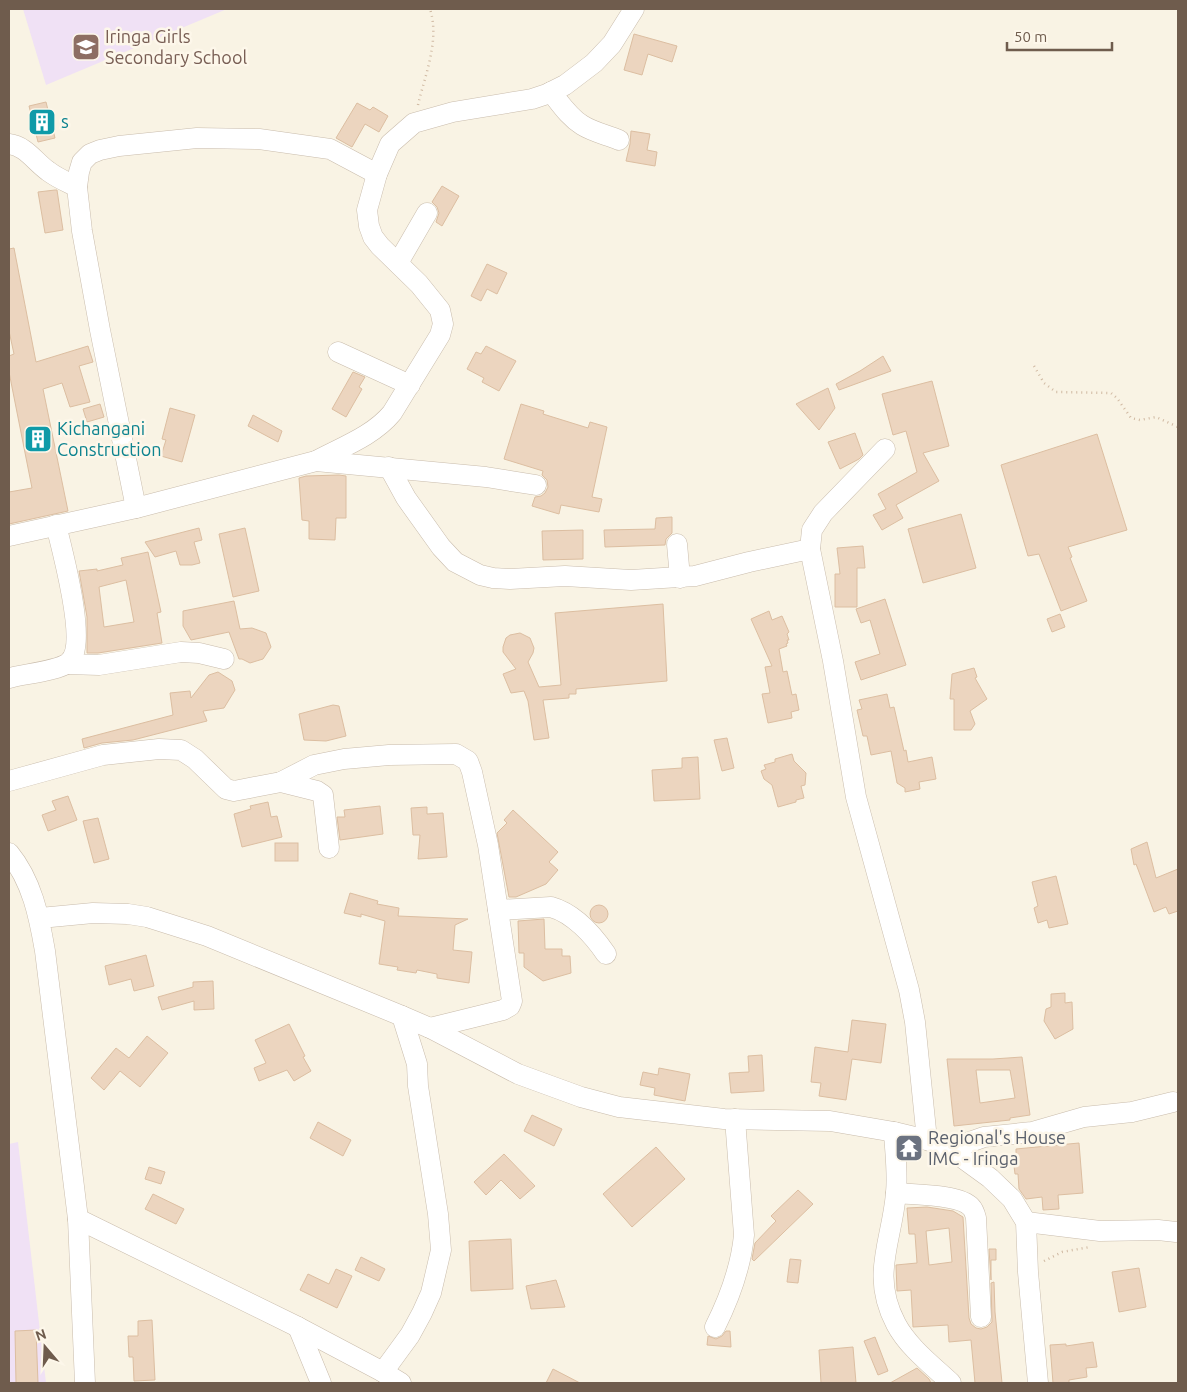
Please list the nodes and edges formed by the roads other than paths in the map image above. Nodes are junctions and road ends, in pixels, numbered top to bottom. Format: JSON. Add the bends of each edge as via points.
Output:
{"nodes":[{"id":1,"x":634,"y":9,"type":"edge"},
{"id":2,"x":551,"y":92,"type":"junction"},
{"id":3,"x":619,"y":140,"type":"dead end"},
{"id":4,"x":9,"y":144,"type":"edge"},
{"id":5,"x":377,"y":174,"type":"junction"},
{"id":6,"x":77,"y":187,"type":"junction"},
{"id":7,"x":428,"y":213,"type":"dead end"},
{"id":8,"x":398,"y":263,"type":"junction"},
{"id":9,"x":338,"y":352,"type":"dead end"},
{"id":10,"x":410,"y":385,"type":"junction"},
{"id":11,"x":885,"y":449,"type":"dead end"},
{"id":12,"x":316,"y":461,"type":"junction"},
{"id":13,"x":389,"y":467,"type":"junction"},
{"id":14,"x":536,"y":485,"type":"dead end"},
{"id":15,"x":136,"y":508,"type":"junction"},
{"id":16,"x":56,"y":525,"type":"junction"},
{"id":17,"x":9,"y":536,"type":"edge"},
{"id":18,"x":677,"y":544,"type":"dead end"},
{"id":19,"x":810,"y":549,"type":"junction"},
{"id":20,"x":680,"y":578,"type":"junction"},
{"id":21,"x":224,"y":659,"type":"dead end"},
{"id":22,"x":67,"y":664,"type":"junction"},
{"id":23,"x":9,"y":678,"type":"edge"},
{"id":24,"x":9,"y":782,"type":"edge"},
{"id":25,"x":281,"y":782,"type":"junction"},
{"id":26,"x":329,"y":848,"type":"dead end"},
{"id":27,"x":9,"y":853,"type":"edge"},
{"id":28,"x":498,"y":910,"type":"junction"},
{"id":29,"x":40,"y":918,"type":"junction"},
{"id":30,"x":606,"y":954,"type":"dead end"},
{"id":31,"x":402,"y":1016,"type":"junction"},
{"id":32,"x":430,"y":1028,"type":"junction"},
{"id":33,"x":1173,"y":1102,"type":"dead end"},
{"id":34,"x":735,"y":1119,"type":"junction"},
{"id":35,"x":894,"y":1132,"type":"junction"},
{"id":36,"x":927,"y":1140,"type":"junction"},
{"id":37,"x":950,"y":1149,"type":"junction"},
{"id":38,"x":896,"y":1193,"type":"junction"},
{"id":39,"x":78,"y":1219,"type":"junction"},
{"id":40,"x":1026,"y":1222,"type":"junction"},
{"id":41,"x":1176,"y":1232,"type":"dead end"},
{"id":42,"x":982,"y":1317,"type":"dead end"},
{"id":43,"x":298,"y":1327,"type":"junction"},
{"id":44,"x":716,"y":1327,"type":"dead end"},
{"id":45,"x":383,"y":1372,"type":"junction"},
{"id":46,"x":85,"y":1383,"type":"edge"},
{"id":47,"x":321,"y":1383,"type":"edge"},
{"id":48,"x":401,"y":1383,"type":"edge"},
{"id":49,"x":951,"y":1383,"type":"edge"},
{"id":50,"x":1038,"y":1383,"type":"edge"}],
"edges":[{"from":1,"to":2,"type":"street","via":[[612,44],[600,56],[565,85]]},
{"from":2,"to":3,"type":"street","via":[[574,119]]},
{"from":2,"to":5,"type":"street","via":[[532,99],[453,112],[414,123],[390,144]]},
{"from":4,"to":6,"type":"street","via":[[25,150],[46,170]]},
{"from":5,"to":6,"type":"street","via":[[330,149],[259,139],[197,138],[124,145],[90,154],[82,162]]},
{"from":5,"to":8,"type":"street","via":[[367,210],[370,226],[380,246]]},
{"from":6,"to":15,"type":"street","via":[[100,330]]},
{"from":7,"to":8,"type":"street"},
{"from":8,"to":10,"type":"street","via":[[440,310],[443,324],[440,335]]},
{"from":9,"to":10,"type":"street"},
{"from":10,"to":12,"type":"street","via":[[383,424]]},
{"from":11,"to":19,"type":"street","via":[[823,513],[812,530]]},
{"from":12,"to":13,"type":"street"},
{"from":12,"to":15,"type":"street"},
{"from":13,"to":14,"type":"street"},
{"from":13,"to":20,"type":"street","via":[[406,498],[441,547],[455,562],[480,575],[510,579],[565,576],[631,580]]},
{"from":15,"to":16,"type":"street"},
{"from":16,"to":17,"type":"street"},
{"from":16,"to":22,"type":"street","via":[[75,619],[76,648],[74,657]]},
{"from":18,"to":20,"type":"street"},
{"from":19,"to":20,"type":"street"},
{"from":19,"to":36,"type":"street","via":[[856,797],[909,990]]},
{"from":21,"to":22,"type":"street","via":[[181,652],[99,665]]},
{"from":22,"to":23,"type":"street"},
{"from":24,"to":25,"type":"street","via":[[103,755],[159,749],[181,750],[229,790]]},
{"from":25,"to":26,"type":"street","via":[[323,795]]},
{"from":25,"to":28,"type":"street","via":[[314,765],[344,759],[419,753],[456,754],[465,758],[470,763],[480,806]]},
{"from":27,"to":29,"type":"street","via":[[25,878]]},
{"from":28,"to":30,"type":"street","via":[[559,909],[598,942]]},
{"from":28,"to":32,"type":"street","via":[[512,996],[510,1006]]},
{"from":29,"to":31,"type":"street","via":[[93,913],[147,917],[207,936]]},
{"from":29,"to":39,"type":"street"},
{"from":31,"to":32,"type":"street"},
{"from":31,"to":45,"type":"street","via":[[417,1064],[441,1250],[431,1293],[422,1313]]},
{"from":32,"to":34,"type":"street","via":[[518,1074],[581,1097],[619,1107]]},
{"from":33,"to":37,"type":"street","via":[[1132,1112],[1084,1117],[1032,1132],[984,1137]]},
{"from":34,"to":35,"type":"street","via":[[830,1121]]},
{"from":34,"to":44,"type":"street","via":[[743,1247]]},
{"from":35,"to":36,"type":"street"},
{"from":35,"to":38,"type":"street"},
{"from":36,"to":37,"type":"street"},
{"from":37,"to":40,"type":"street","via":[[1008,1195]]},
{"from":38,"to":42,"type":"street","via":[[946,1197],[972,1207],[976,1218]]},
{"from":38,"to":49,"type":"street","via":[[882,1274],[884,1290],[897,1326],[916,1350]]},
{"from":39,"to":43,"type":"street"},
{"from":39,"to":46,"type":"street"},
{"from":40,"to":41,"type":"street","via":[[1100,1231]]},
{"from":40,"to":50,"type":"street"},
{"from":43,"to":45,"type":"street"},
{"from":43,"to":47,"type":"street"},
{"from":45,"to":48,"type":"street"}]}
